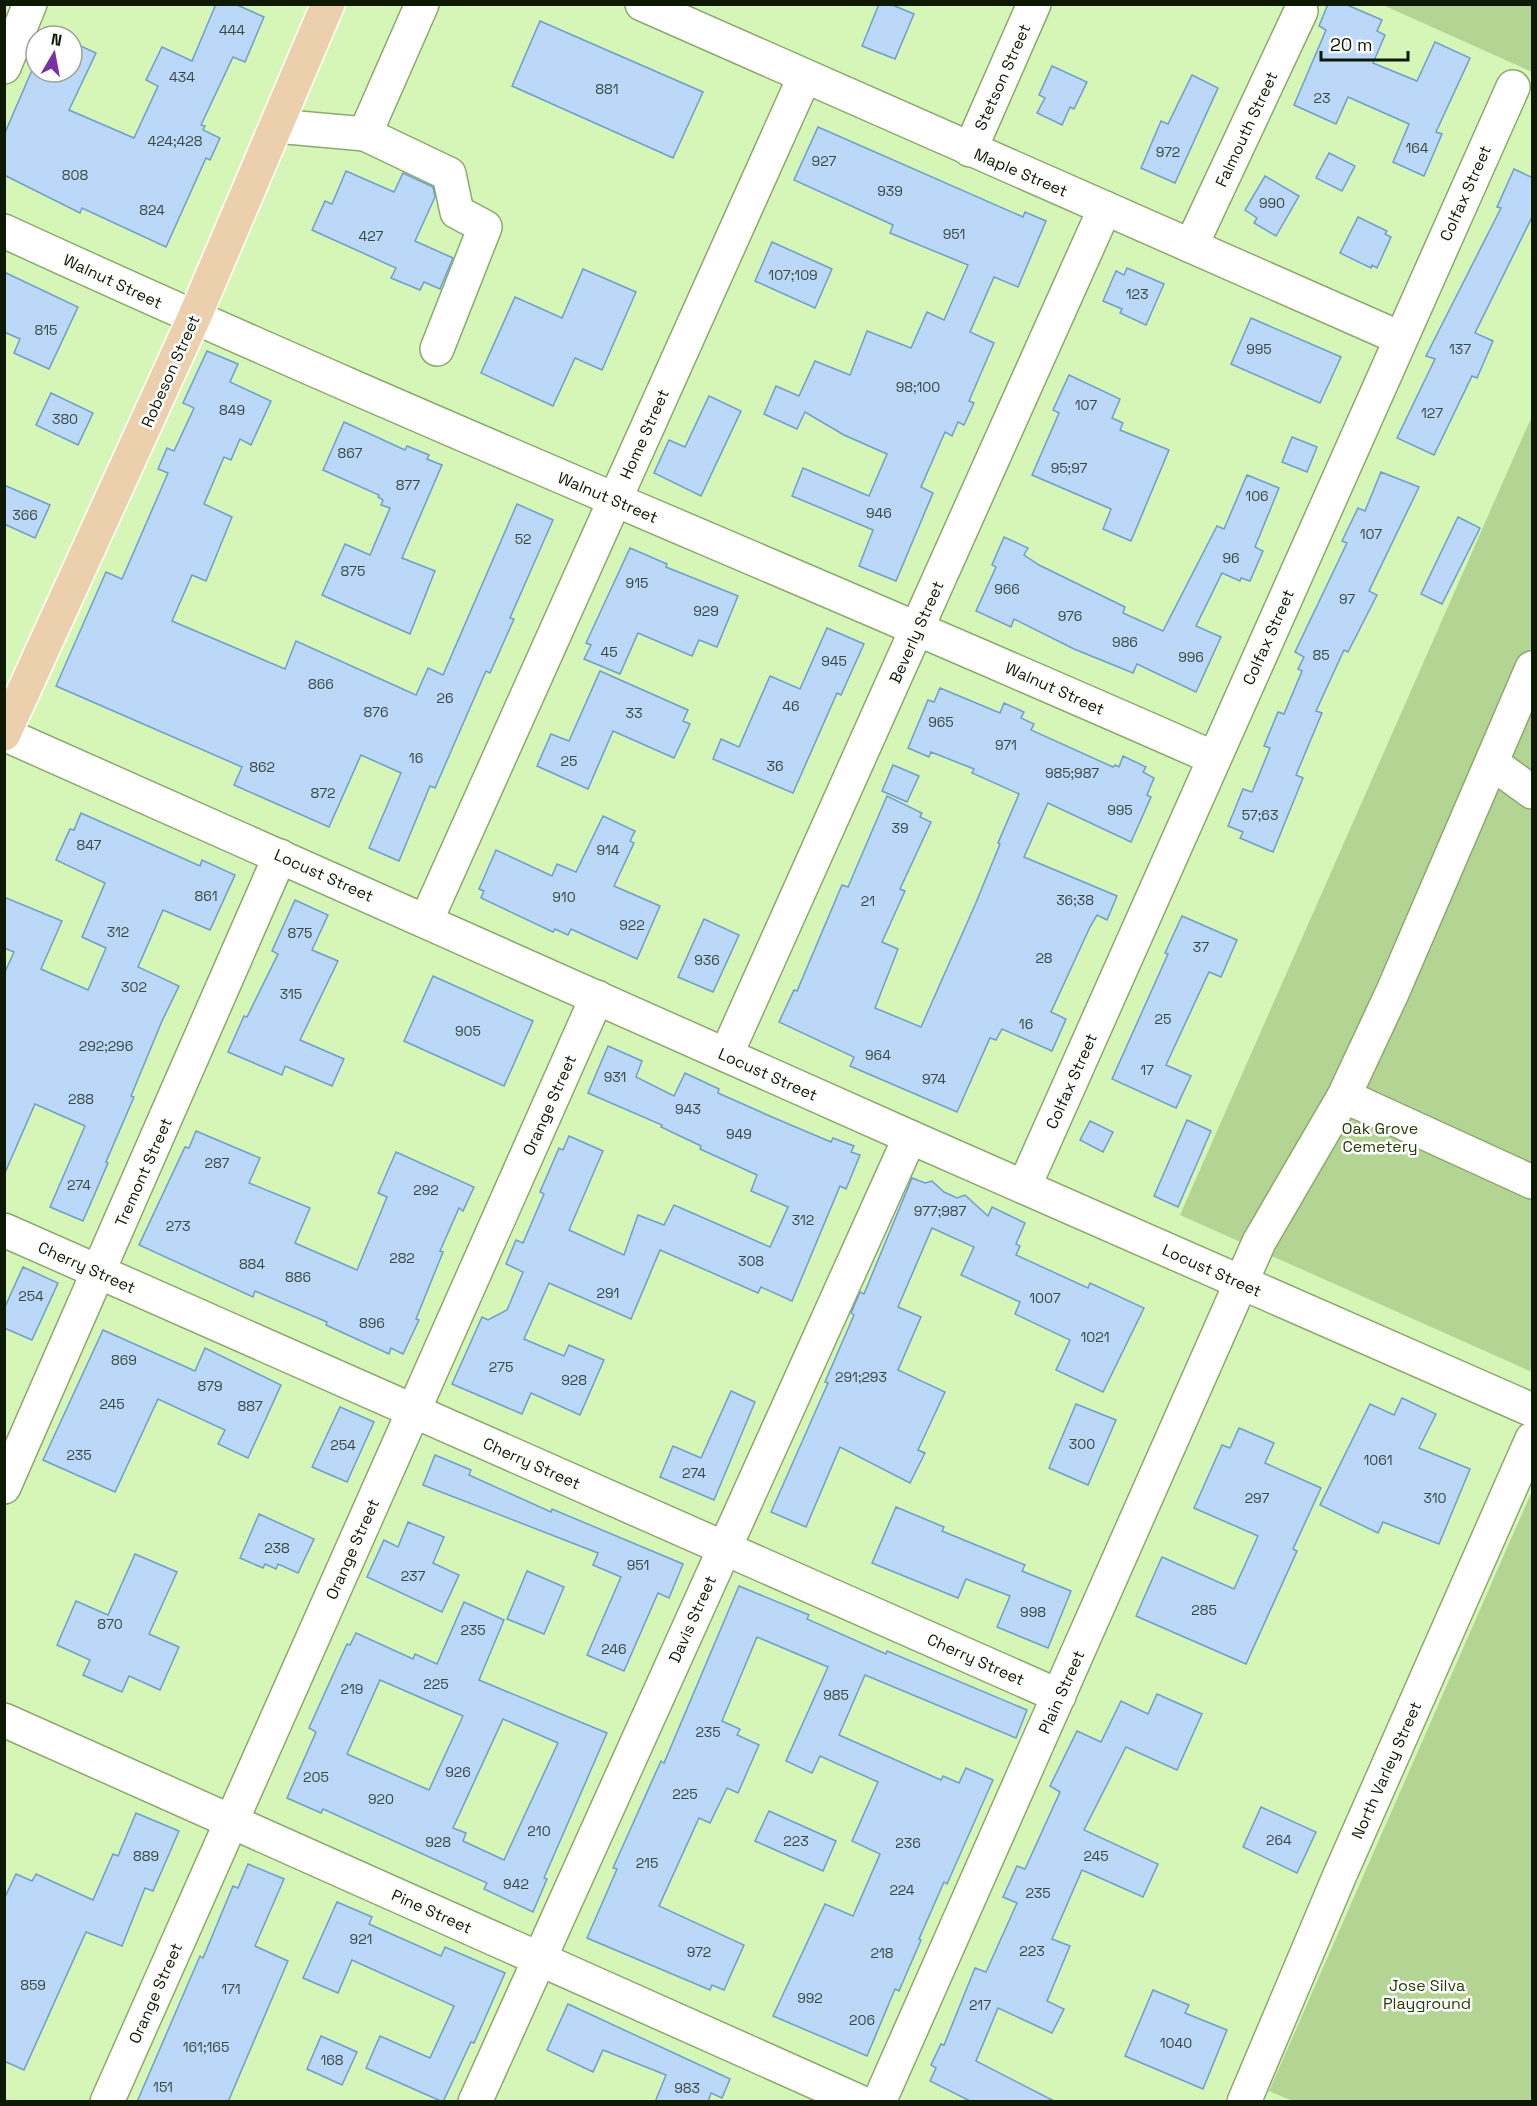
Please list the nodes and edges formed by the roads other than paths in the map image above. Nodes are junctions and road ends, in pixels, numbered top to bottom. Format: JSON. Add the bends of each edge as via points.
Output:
{"nodes":[{"id":1,"x":30,"y":4,"type":"edge"},
{"id":2,"x":328,"y":4,"type":"edge"},
{"id":3,"x":422,"y":4,"type":"edge"},
{"id":4,"x":1034,"y":4,"type":"edge"},
{"id":5,"x":650,"y":6,"type":"edge"},
{"id":6,"x":1301,"y":11,"type":"dead end"},
{"id":7,"x":4,"y":67,"type":"edge"},
{"id":8,"x":804,"y":78,"type":"junction"},
{"id":9,"x":1513,"y":87,"type":"dead end"},
{"id":10,"x":276,"y":126,"type":"junction"},
{"id":11,"x":365,"y":134,"type":"junction"},
{"id":12,"x":970,"y":150,"type":"junction"},
{"id":13,"x":1105,"y":208,"type":"junction"},
{"id":14,"x":4,"y":231,"type":"edge"},
{"id":15,"x":1191,"y":246,"type":"junction"},
{"id":16,"x":194,"y":318,"type":"junction"},
{"id":17,"x":1400,"y":339,"type":"junction"},
{"id":18,"x":437,"y":349,"type":"dead end"},
{"id":19,"x":615,"y":500,"type":"junction"},
{"id":20,"x":918,"y":627,"type":"junction"},
{"id":21,"x":1533,"y":668,"type":"edge"},
{"id":22,"x":4,"y":734,"type":"edge"},
{"id":23,"x":1214,"y":758,"type":"junction"},
{"id":24,"x":1492,"y":763,"type":"junction"},
{"id":25,"x":1533,"y":792,"type":"edge"},
{"id":26,"x":280,"y":856,"type":"junction"},
{"id":27,"x":426,"y":921,"type":"junction"},
{"id":28,"x":597,"y":997,"type":"junction"},
{"id":29,"x":726,"y":1055,"type":"junction"},
{"id":30,"x":1344,"y":1096,"type":"junction"},
{"id":31,"x":910,"y":1137,"type":"junction"},
{"id":32,"x":1533,"y":1182,"type":"edge"},
{"id":33,"x":1024,"y":1187,"type":"junction"},
{"id":34,"x":4,"y":1230,"type":"edge"},
{"id":35,"x":99,"y":1272,"type":"junction"},
{"id":36,"x":1242,"y":1283,"type":"junction"},
{"id":37,"x":1533,"y":1410,"type":"edge"},
{"id":38,"x":413,"y":1411,"type":"junction"},
{"id":39,"x":1533,"y":1440,"type":"edge"},
{"id":40,"x":4,"y":1487,"type":"edge"},
{"id":41,"x":724,"y":1548,"type":"junction"},
{"id":42,"x":1059,"y":1696,"type":"junction"},
{"id":43,"x":4,"y":1720,"type":"edge"},
{"id":44,"x":231,"y":1821,"type":"junction"},
{"id":45,"x":539,"y":1958,"type":"junction"},
{"id":46,"x":107,"y":2102,"type":"edge"},
{"id":47,"x":475,"y":2102,"type":"edge"},
{"id":48,"x":860,"y":2102,"type":"edge"},
{"id":49,"x":879,"y":2102,"type":"edge"},
{"id":50,"x":1244,"y":2102,"type":"edge"}],
"edges":[{"from":1,"to":7,"type":"street"},
{"from":2,"to":10,"type":"main road","name":"Robeson Street"},
{"from":3,"to":11,"type":"street"},
{"from":4,"to":12,"type":"street","name":"Stetson Street"},
{"from":5,"to":8,"type":"street","name":"Maple Street"},
{"from":6,"to":15,"type":"street","name":"Falmouth Street"},
{"from":8,"to":12,"type":"street","name":"Maple Street"},
{"from":8,"to":19,"type":"street","name":"Home Street"},
{"from":9,"to":17,"type":"street","name":"Colfax Street"},
{"from":10,"to":11,"type":"street"},
{"from":10,"to":16,"type":"main road","name":"Robeson Street"},
{"from":11,"to":18,"type":"street","via":[[449,174],[457,212],[484,228]]},
{"from":12,"to":13,"type":"street","name":"Maple Street"},
{"from":13,"to":15,"type":"street","name":"Maple Street"},
{"from":13,"to":20,"type":"street","name":"Beverly Street"},
{"from":14,"to":16,"type":"street","name":"Walnut Street"},
{"from":15,"to":17,"type":"street","name":"Maple Street"},
{"from":16,"to":19,"type":"street","name":"Walnut Street"},
{"from":16,"to":22,"type":"main road","name":"Robeson Street"},
{"from":17,"to":23,"type":"street","name":"Colfax Street"},
{"from":19,"to":20,"type":"street","name":"Walnut Street"},
{"from":19,"to":27,"type":"street","name":"Home Street"},
{"from":20,"to":23,"type":"street","name":"Walnut Street"},
{"from":20,"to":29,"type":"street","name":"Beverly Street"},
{"from":21,"to":24,"type":"street","name":"Plain Street"},
{"from":22,"to":26,"type":"street","name":"Locust Street"},
{"from":23,"to":33,"type":"street","name":"Colfax Street"},
{"from":24,"to":25,"type":"street"},
{"from":24,"to":30,"type":"street","name":"Plain Street"},
{"from":26,"to":27,"type":"street","name":"Locust Street"},
{"from":26,"to":35,"type":"street","name":"Tremont Street"},
{"from":27,"to":28,"type":"street","name":"Locust Street"},
{"from":28,"to":29,"type":"street","name":"Locust Street"},
{"from":28,"to":38,"type":"street","name":"Orange Street"},
{"from":29,"to":31,"type":"street","name":"Locust Street"},
{"from":30,"to":32,"type":"street"},
{"from":30,"to":36,"type":"street","name":"Plain Street","via":[[1259,1242]]},
{"from":31,"to":33,"type":"street","name":"Locust Street"},
{"from":31,"to":41,"type":"street","name":"Davis Street"},
{"from":33,"to":36,"type":"street","name":"Locust Street"},
{"from":34,"to":35,"type":"street","name":"Cherry Street"},
{"from":35,"to":38,"type":"street","name":"Cherry Street"},
{"from":35,"to":40,"type":"street","name":"Tremont Street"},
{"from":36,"to":37,"type":"street","name":"Locust Street"},
{"from":36,"to":42,"type":"street","name":"Plain Street"},
{"from":38,"to":41,"type":"street","name":"Cherry Street"},
{"from":38,"to":44,"type":"street","name":"Orange Street"},
{"from":39,"to":50,"type":"street","name":"North Varley Street","via":[[1334,1888]]},
{"from":41,"to":42,"type":"street","name":"Cherry Street"},
{"from":41,"to":45,"type":"street","name":"Davis Street"},
{"from":42,"to":49,"type":"street","name":"Plain Street"},
{"from":43,"to":44,"type":"street","name":"Pine Street"},
{"from":44,"to":45,"type":"street","name":"Pine Street"},
{"from":44,"to":46,"type":"street","name":"Orange Street"},
{"from":45,"to":47,"type":"street","name":"Davis Street"},
{"from":45,"to":48,"type":"street","name":"Pine Street"}]}
